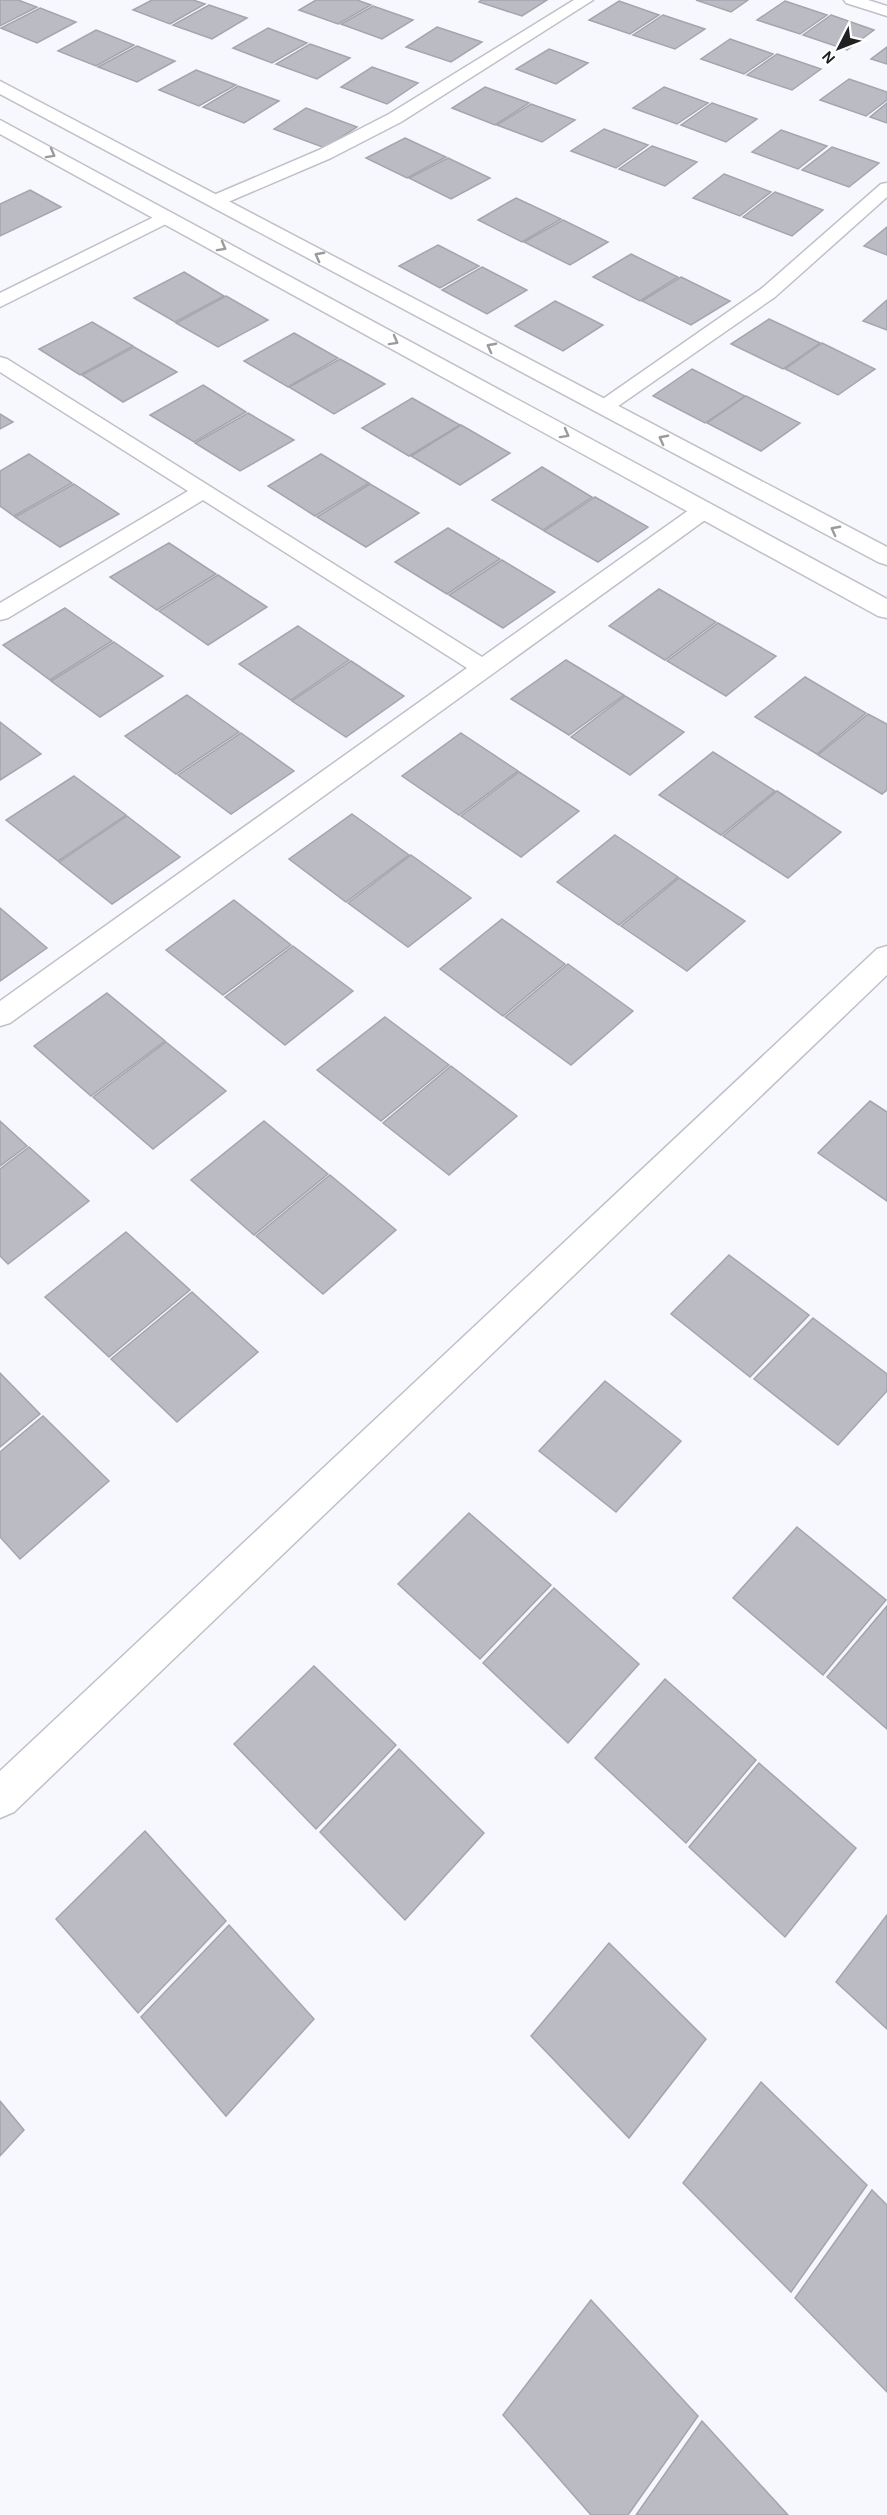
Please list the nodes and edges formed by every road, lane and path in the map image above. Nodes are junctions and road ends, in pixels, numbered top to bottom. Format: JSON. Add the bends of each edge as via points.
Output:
{"nodes":[{"id":1,"x":585,"y":0,"type":"edge"},
{"id":2,"x":852,"y":0,"type":"edge"},
{"id":3,"x":887,"y":11,"type":"edge"},
{"id":4,"x":0,"y":87,"type":"edge"},
{"id":5,"x":0,"y":126,"type":"edge"},
{"id":6,"x":887,"y":188,"type":"edge"},
{"id":7,"x":215,"y":201,"type":"junction"},
{"id":8,"x":166,"y":217,"type":"junction"},
{"id":9,"x":0,"y":301,"type":"edge"},
{"id":10,"x":0,"y":363,"type":"edge"},
{"id":11,"x":604,"y":407,"type":"junction"},
{"id":12,"x":203,"y":491,"type":"junction"},
{"id":13,"x":704,"y":510,"type":"junction"},
{"id":14,"x":887,"y":558,"type":"edge"},
{"id":15,"x":887,"y":610,"type":"edge"},
{"id":16,"x":0,"y":613,"type":"edge"},
{"id":17,"x":483,"y":668,"type":"junction"},
{"id":18,"x":887,"y":957,"type":"edge"},
{"id":19,"x":0,"y":1015,"type":"edge"},
{"id":20,"x":0,"y":1798,"type":"edge"}],
"edges":[{"from":1,"to":7,"type":"lane","via":[[395,118],[325,154]]},
{"from":2,"to":3,"type":"lane"},
{"from":4,"to":7,"type":"street"},
{"from":5,"to":8,"type":"street","one_way":true},
{"from":6,"to":11,"type":"lane","via":[[768,293]]},
{"from":7,"to":8,"type":"street"},
{"from":11,"to":7,"type":"street","one_way":true},
{"from":8,"to":9,"type":"lane"},
{"from":8,"to":13,"type":"street","one_way":true},
{"from":10,"to":12,"type":"lane"},
{"from":14,"to":11,"type":"street","one_way":true},
{"from":12,"to":16,"type":"lane"},
{"from":12,"to":17,"type":"lane"},
{"from":13,"to":15,"type":"street"},
{"from":13,"to":17,"type":"lane"},
{"from":17,"to":19,"type":"lane"},
{"from":18,"to":20,"type":"street"}]}
